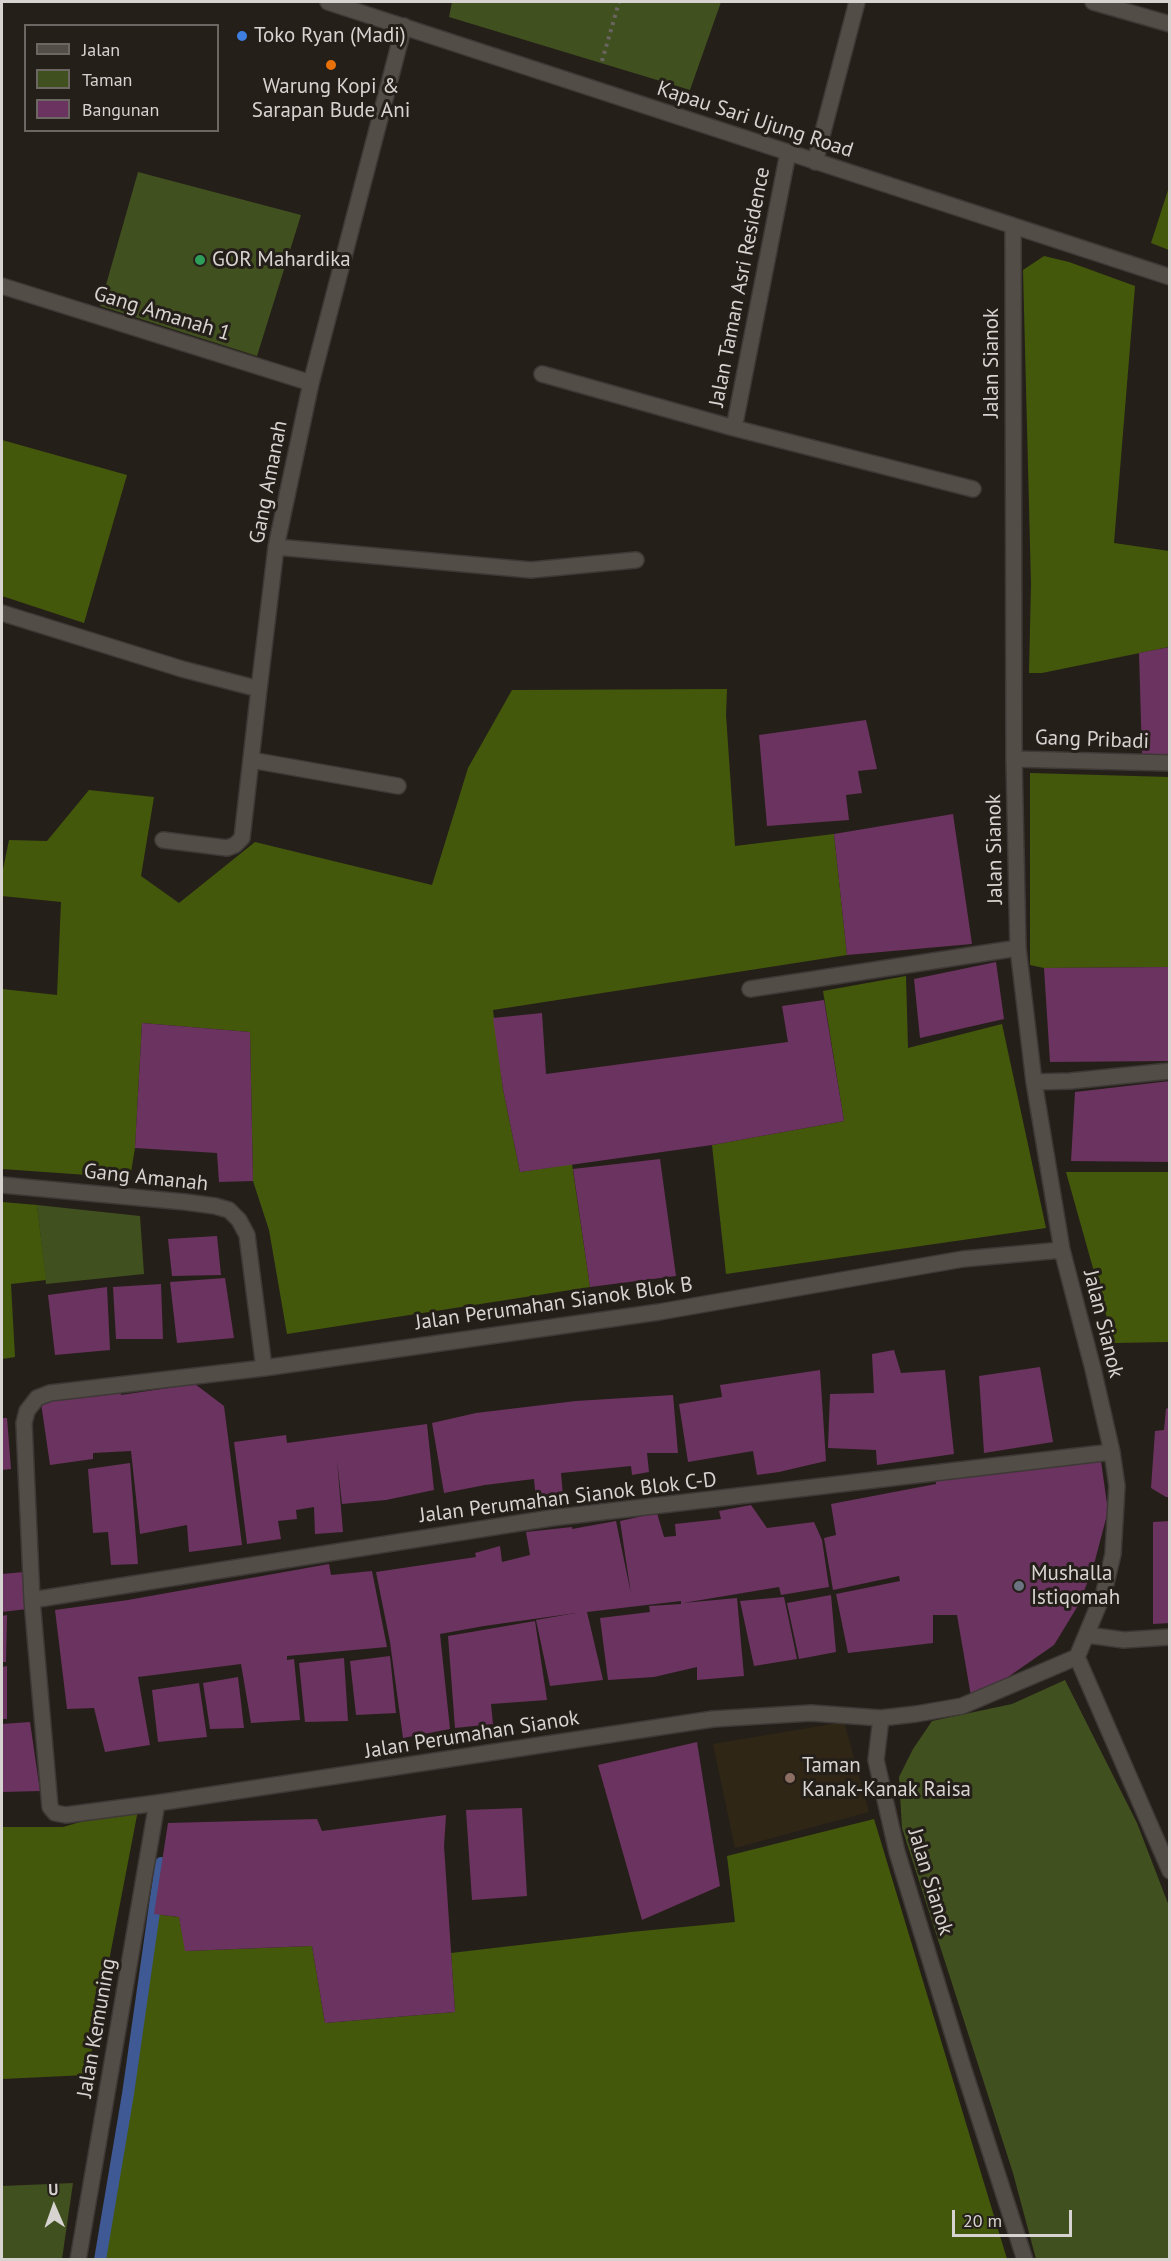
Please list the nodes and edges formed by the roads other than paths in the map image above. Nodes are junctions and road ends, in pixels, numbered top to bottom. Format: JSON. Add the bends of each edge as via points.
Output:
{"nodes":[{"id":1,"x":328,"y":2,"type":"edge"},
{"id":2,"x":857,"y":2,"type":"edge"},
{"id":3,"x":1093,"y":2,"type":"edge"},
{"id":4,"x":1112,"y":4,"type":"edge"},
{"id":5,"x":1170,"y":24,"type":"edge"},
{"id":6,"x":404,"y":26,"type":"junction"},
{"id":7,"x":788,"y":153,"type":"junction"},
{"id":8,"x":815,"y":162,"type":"junction"},
{"id":9,"x":1013,"y":226,"type":"junction"},
{"id":10,"x":1170,"y":277,"type":"edge"},
{"id":11,"x":2,"y":286,"type":"edge"},
{"id":12,"x":542,"y":375,"type":"dead end"},
{"id":13,"x":311,"y":383,"type":"junction"},
{"id":14,"x":734,"y":428,"type":"junction"},
{"id":15,"x":973,"y":489,"type":"dead end"},
{"id":16,"x":276,"y":547,"type":"junction"},
{"id":17,"x":636,"y":560,"type":"dead end"},
{"id":18,"x":2,"y":613,"type":"edge"},
{"id":19,"x":259,"y":689,"type":"junction"},
{"id":20,"x":1014,"y":759,"type":"junction"},
{"id":21,"x":251,"y":760,"type":"junction"},
{"id":22,"x":1170,"y":763,"type":"edge"},
{"id":23,"x":398,"y":786,"type":"dead end"},
{"id":24,"x":163,"y":840,"type":"dead end"},
{"id":25,"x":1018,"y":948,"type":"junction"},
{"id":26,"x":750,"y":988,"type":"dead end"},
{"id":27,"x":1170,"y":1071,"type":"edge"},
{"id":28,"x":1034,"y":1082,"type":"junction"},
{"id":29,"x":2,"y":1185,"type":"edge"},
{"id":30,"x":1062,"y":1250,"type":"junction"},
{"id":31,"x":264,"y":1368,"type":"junction"},
{"id":32,"x":1112,"y":1452,"type":"junction"},
{"id":33,"x":32,"y":1600,"type":"junction"},
{"id":34,"x":1087,"y":1635,"type":"junction"},
{"id":35,"x":1170,"y":1638,"type":"edge"},
{"id":36,"x":1077,"y":1657,"type":"junction"},
{"id":37,"x":881,"y":1718,"type":"junction"},
{"id":38,"x":157,"y":1803,"type":"junction"},
{"id":39,"x":1170,"y":1871,"type":"edge"},
{"id":40,"x":78,"y":2259,"type":"edge"},
{"id":41,"x":1025,"y":2259,"type":"edge"}],
"edges":[{"from":1,"to":6,"type":"street","name":"Kapau Sari Ujung Road"},
{"from":2,"to":8,"type":"street"},
{"from":3,"to":4,"type":"street"},
{"from":4,"to":5,"type":"street"},
{"from":6,"to":7,"type":"street","name":"Kapau Sari Ujung Road"},
{"from":6,"to":13,"type":"street","name":"Gang Amanah"},
{"from":7,"to":8,"type":"street","name":"Kapau Sari Ujung Road"},
{"from":7,"to":14,"type":"street","name":"Jalan Taman Asri Residence"},
{"from":8,"to":9,"type":"street","name":"Kapau Sari Ujung Road"},
{"from":9,"to":10,"type":"street","name":"Kapau Sari Ujung Road"},
{"from":9,"to":20,"type":"street","name":"Jalan Sianok"},
{"from":11,"to":13,"type":"street","name":"Gang Amanah 1"},
{"from":12,"to":14,"type":"street","name":"Jalan Taman Asri Residence"},
{"from":13,"to":16,"type":"street","name":"Gang Amanah"},
{"from":14,"to":15,"type":"street","name":"Jalan Taman Asri Residence"},
{"from":16,"to":17,"type":"street","via":[[531,570]]},
{"from":16,"to":19,"type":"street","name":"Gang Amanah"},
{"from":18,"to":19,"type":"street"},
{"from":19,"to":21,"type":"street","name":"Gang Amanah"},
{"from":20,"to":22,"type":"street","name":"Gang Pribadi"},
{"from":20,"to":25,"type":"street","name":"Jalan Sianok"},
{"from":21,"to":23,"type":"street"},
{"from":21,"to":24,"type":"street","name":"Gang Amanah","via":[[240,841],[227,848]]},
{"from":25,"to":26,"type":"street"},
{"from":25,"to":28,"type":"street","name":"Jalan Sianok"},
{"from":27,"to":28,"type":"street"},
{"from":28,"to":30,"type":"street","name":"Jalan Sianok"},
{"from":29,"to":31,"type":"street","name":"Gang Amanah","via":[[195,1203],[230,1210],[247,1235]]},
{"from":30,"to":31,"type":"street","name":"Jalan Perumahan Sianok Blok B","via":[[963,1259],[659,1312]]},
{"from":30,"to":32,"type":"street","name":"Jalan Sianok"},
{"from":31,"to":33,"type":"street","name":"Jalan Perumahan Sianok Blok B","via":[[50,1392],[37,1398],[24,1423]]},
{"from":32,"to":33,"type":"street","name":"Jalan Perumahan Sianok Blok C-D","via":[[551,1518]]},
{"from":32,"to":34,"type":"street","name":"Jalan Sianok","via":[[1117,1486],[1113,1554],[1104,1592]]},
{"from":33,"to":38,"type":"street","name":"Jalan Perumahan Sianok","via":[[50,1806],[55,1813],[70,1814]]},
{"from":34,"to":35,"type":"street","via":[[1124,1641]]},
{"from":34,"to":36,"type":"street","name":"Jalan Sianok"},
{"from":36,"to":37,"type":"street","via":[[962,1706]]},
{"from":36,"to":39,"type":"street"},
{"from":37,"to":38,"type":"street","name":"Jalan Perumahan Sianok","via":[[811,1713],[713,1719]]},
{"from":37,"to":41,"type":"street","name":"Jalan Sianok","via":[[876,1760],[897,1852]]},
{"from":38,"to":40,"type":"street","name":"Jalan Kemuning"}]}
